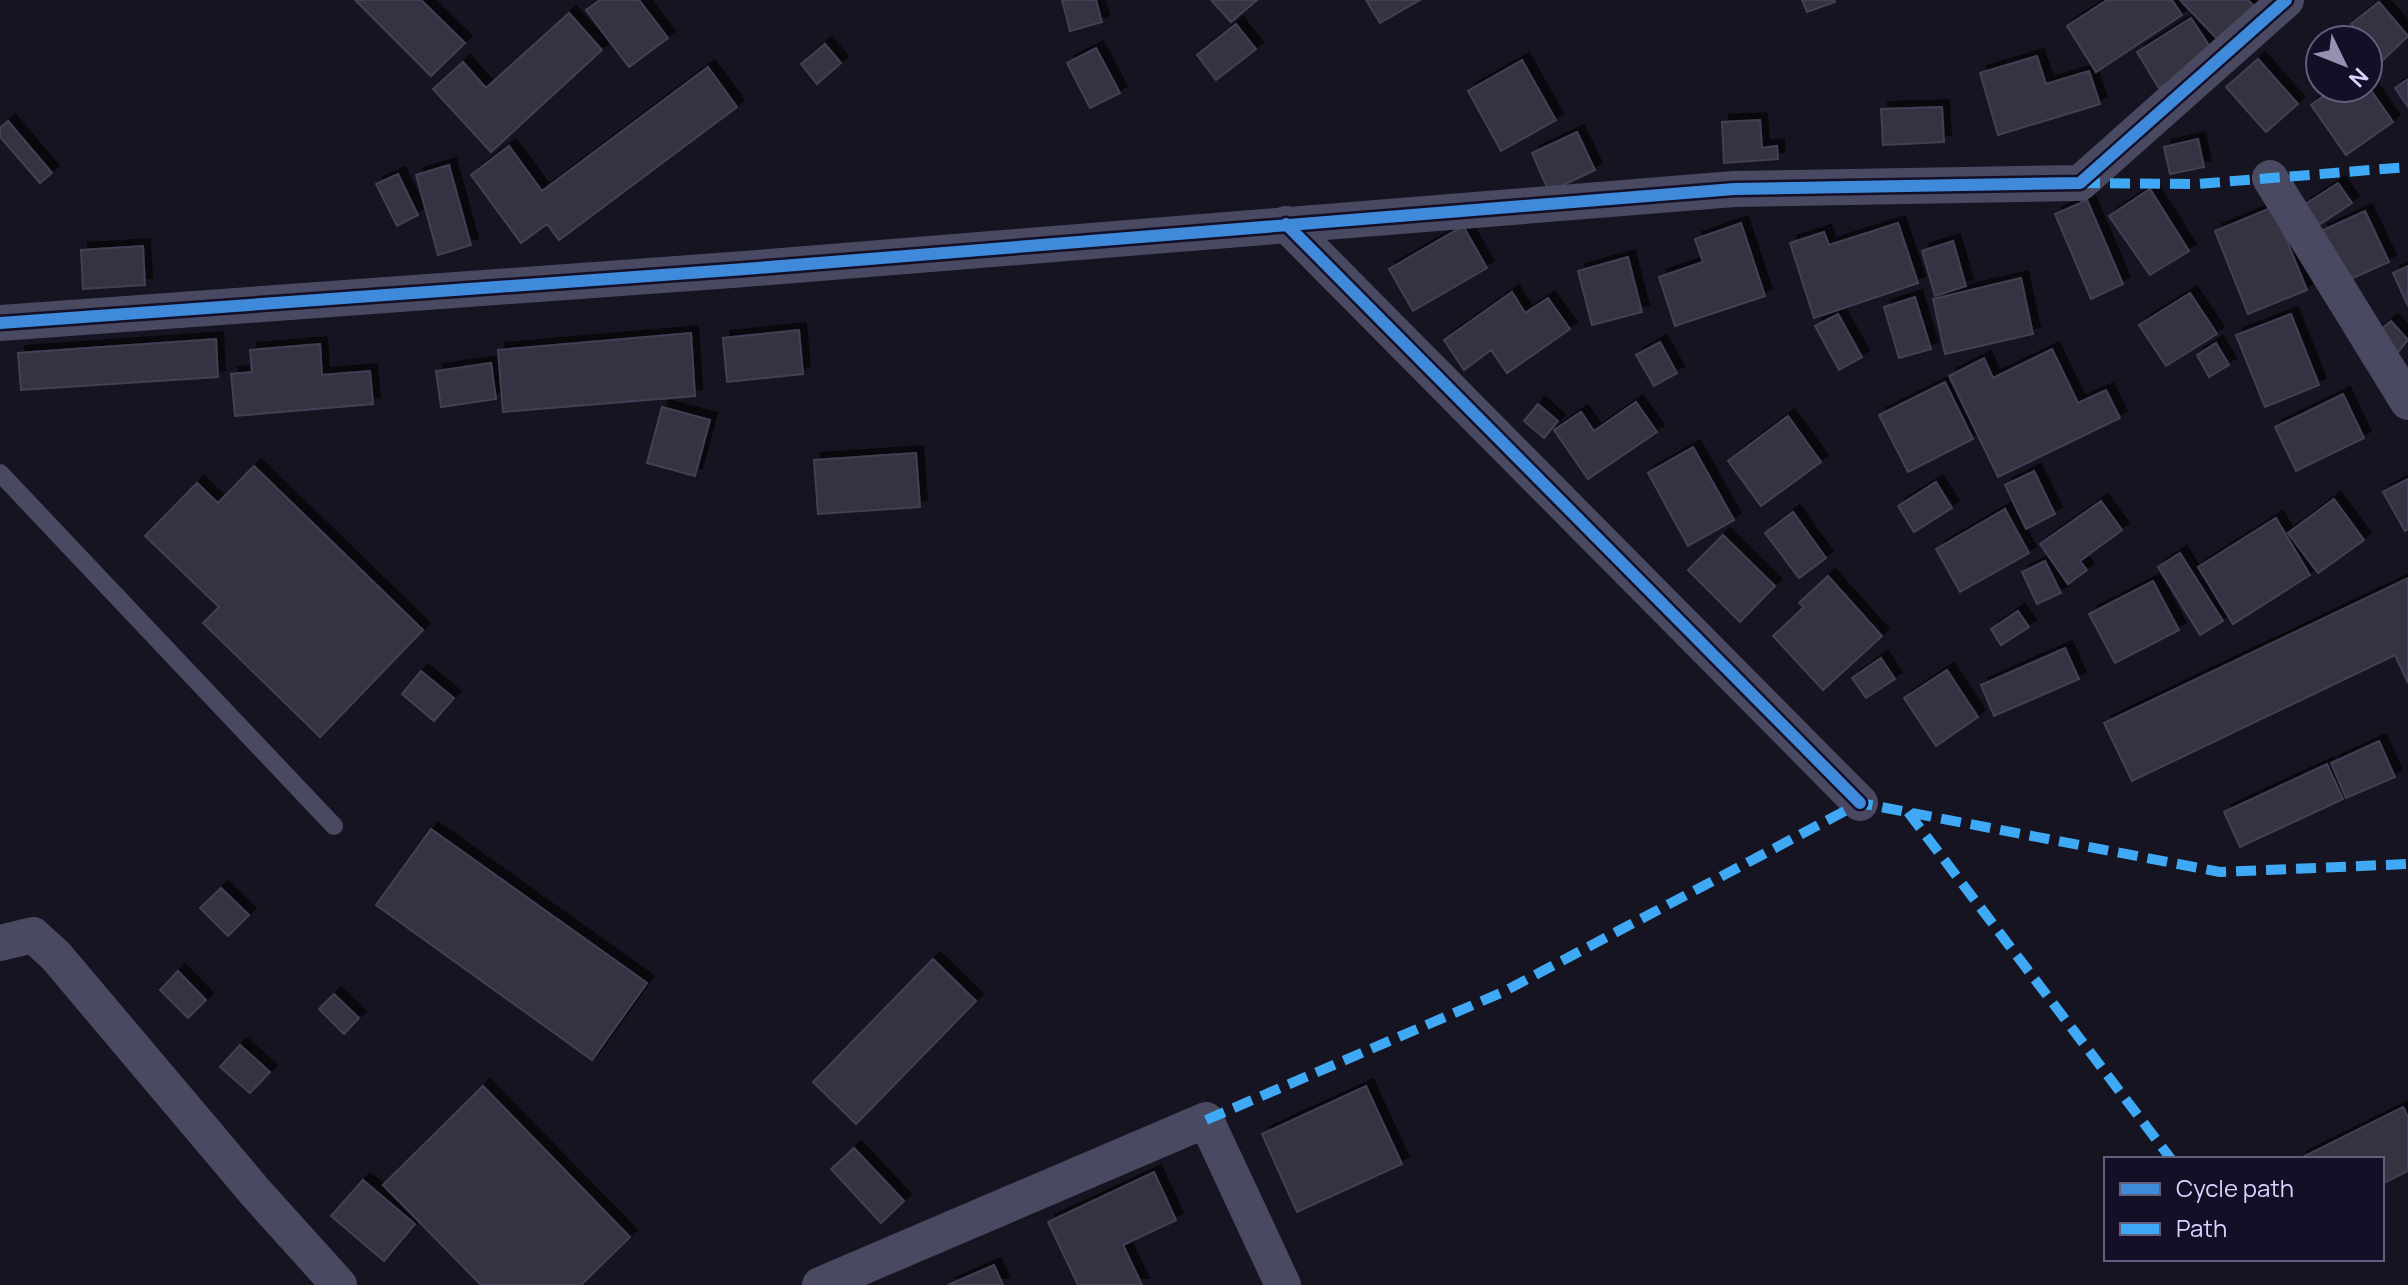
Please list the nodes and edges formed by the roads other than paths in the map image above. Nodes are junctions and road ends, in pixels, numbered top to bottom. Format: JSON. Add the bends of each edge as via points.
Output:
{"nodes":[{"id":1,"x":2286,"y":0,"type":"edge"},
{"id":2,"x":2270,"y":178,"type":"dead end"},
{"id":3,"x":1286,"y":224,"type":"junction"},
{"id":4,"x":0,"y":323,"type":"edge"},
{"id":5,"x":2408,"y":402,"type":"edge"},
{"id":6,"x":0,"y":473,"type":"edge"},
{"id":7,"x":1860,"y":803,"type":"dead end"},
{"id":8,"x":334,"y":826,"type":"dead end"},
{"id":9,"x":0,"y":943,"type":"edge"},
{"id":10,"x":339,"y":1285,"type":"edge"},
{"id":11,"x":820,"y":1285,"type":"edge"},
{"id":12,"x":1283,"y":1285,"type":"edge"}],
"edges":[{"from":1,"to":3,"type":"street","via":[[2080,183],[1734,189]]},
{"from":2,"to":5,"type":"street"},
{"from":3,"to":4,"type":"street"},
{"from":3,"to":7,"type":"street"},
{"from":6,"to":8,"type":"lane"},
{"from":9,"to":10,"type":"street","via":[[33,935],[56,956]]},
{"from":11,"to":12,"type":"street","via":[[1206,1120]]}]}
